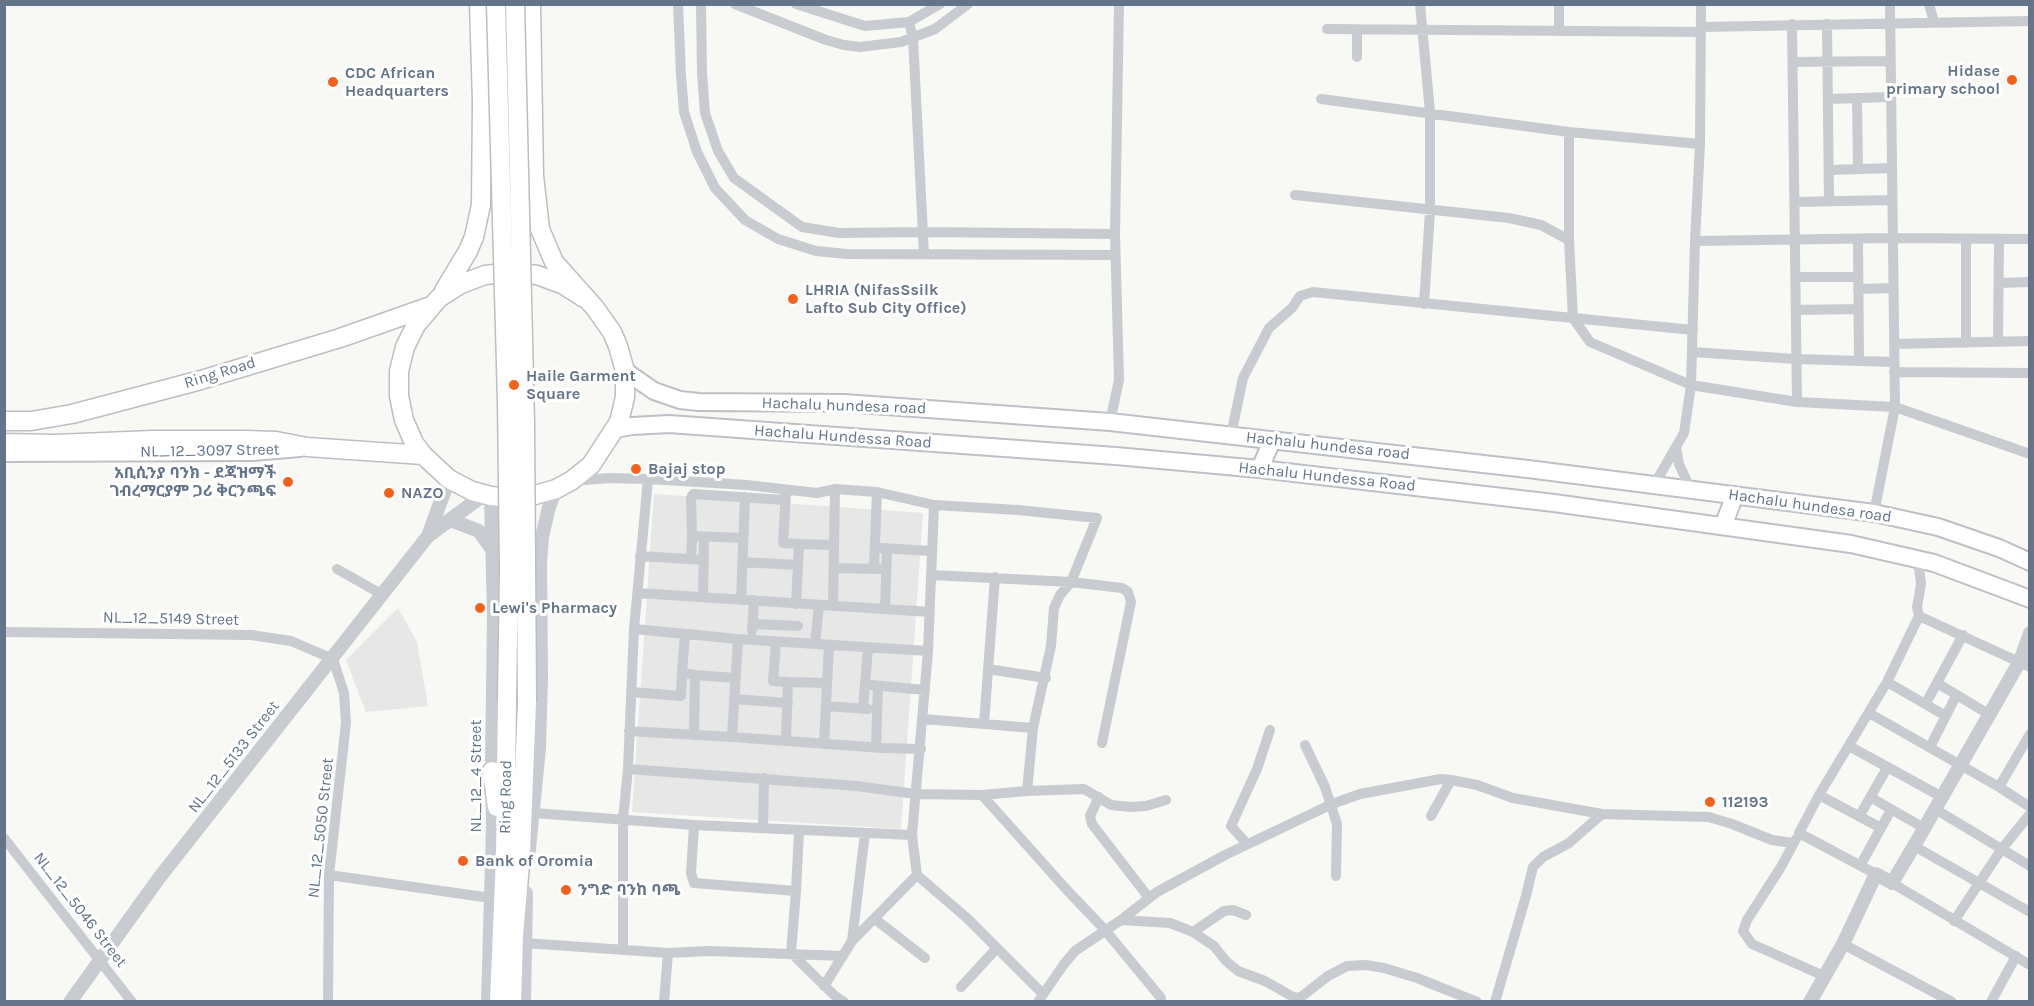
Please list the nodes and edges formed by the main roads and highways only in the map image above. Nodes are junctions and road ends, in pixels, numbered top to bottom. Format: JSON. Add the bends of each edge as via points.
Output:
{"nodes":[{"id":1,"x":479,"y":4,"type":"edge"},
{"id":2,"x":496,"y":4,"type":"edge"},
{"id":3,"x":515,"y":4,"type":"edge"},
{"id":4,"x":531,"y":4,"type":"edge"},
{"id":5,"x":584,"y":298,"type":"junction"},
{"id":6,"x":435,"y":302,"type":"junction"},
{"id":7,"x":625,"y":371,"type":"junction"},
{"id":8,"x":4,"y":421,"type":"edge"},
{"id":9,"x":615,"y":429,"type":"junction"},
{"id":10,"x":1272,"y":440,"type":"junction"},
{"id":11,"x":4,"y":443,"type":"edge"},
{"id":12,"x":307,"y":447,"type":"junction"},
{"id":13,"x":4,"y":453,"type":"edge"},
{"id":14,"x":423,"y":455,"type":"junction"},
{"id":15,"x":1260,"y":469,"type":"junction"},
{"id":16,"x":1735,"y":495,"type":"junction"},
{"id":17,"x":1723,"y":526,"type":"junction"},
{"id":18,"x":2030,"y":562,"type":"edge"},
{"id":19,"x":2030,"y":599,"type":"edge"},
{"id":20,"x":492,"y":771,"type":"road end"},
{"id":21,"x":537,"y":773,"type":"road end"},
{"id":22,"x":513,"y":854,"type":"junction"},
{"id":23,"x":499,"y":1002,"type":"edge"},
{"id":24,"x":512,"y":1002,"type":"edge"}],
"edges":[{"from":1,"to":6,"type":"highway","via":[[481,205],[468,251]]},
{"from":2,"to":22,"type":"highway","name":"Ring Road","bridge":true},
{"from":3,"to":22,"type":"highway","name":"Ring Road","bridge":true,"via":[[527,702]]},
{"from":4,"to":5,"type":"highway","via":[[534,176],[540,229],[554,262]]},
{"from":5,"to":6,"type":"highway","via":[[537,275],[511,272],[485,275],[461,284]]},
{"from":5,"to":7,"type":"highway","via":[[612,332]]},
{"from":6,"to":8,"type":"highway","name":"Ring Road","via":[[340,338],[201,380],[72,414],[31,422]]},
{"from":6,"to":14,"type":"highway","via":[[408,340],[399,371],[404,420]]},
{"from":7,"to":9,"type":"highway","via":[[625,397]]},
{"from":7,"to":10,"type":"main road","name":"Hachalu hundesa road","via":[[654,391],[680,400],[844,403],[1110,422]]},
{"from":9,"to":14,"type":"highway","via":[[591,465],[563,485],[535,495],[488,495],[460,485]]},
{"from":9,"to":15,"type":"main road","name":"Hachalu Hundessa Road","via":[[669,424]]},
{"from":10,"to":15,"type":"main road"},
{"from":10,"to":16,"type":"main road","name":"Hachalu hundesa road"},
{"from":11,"to":12,"type":"highway","via":[[245,440]]},
{"from":12,"to":13,"type":"main road","name":"NL_12_3097 Street","via":[[252,453]]},
{"from":12,"to":14,"type":"highway"},
{"from":15,"to":17,"type":"main road","name":"Hachalu Hundessa Road"},
{"from":16,"to":17,"type":"main road"},
{"from":16,"to":18,"type":"main road","name":"Hachalu hundesa road","via":[[1874,513],[1938,527]]},
{"from":17,"to":19,"type":"main road","name":"Hachalu Hundessa Road","via":[[1851,544],[1934,563]]},
{"from":20,"to":22,"type":"highway"},
{"from":21,"to":22,"type":"highway"},
{"from":22,"to":23,"type":"highway","name":"Ring Road"},
{"from":22,"to":24,"type":"highway","name":"Ring Road"}]}
